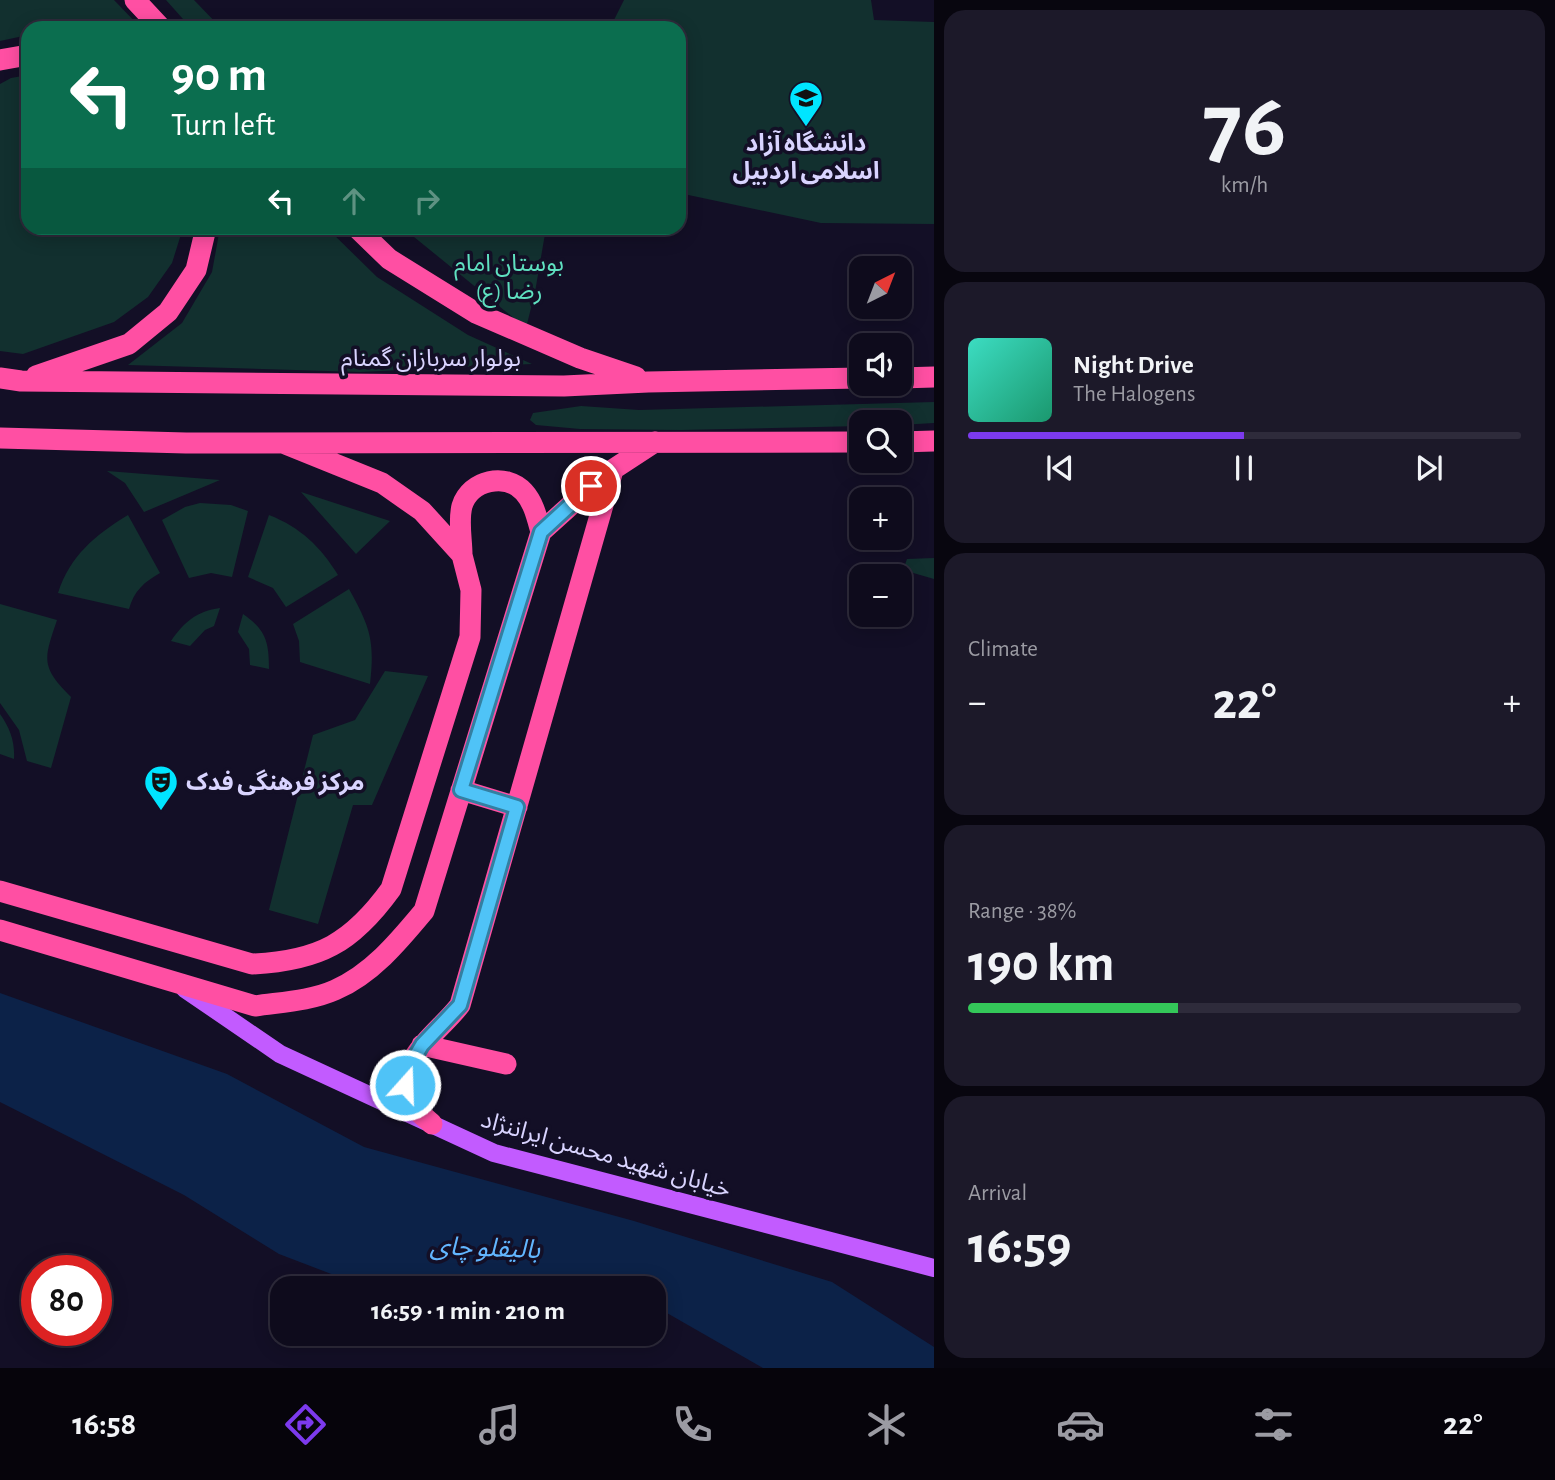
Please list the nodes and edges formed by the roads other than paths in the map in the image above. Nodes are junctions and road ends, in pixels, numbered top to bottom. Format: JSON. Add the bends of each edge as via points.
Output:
{"nodes":[{"id":1,"x":135,"y":0,"type":"edge"},
{"id":2,"x":154,"y":21,"type":"edge"},
{"id":3,"x":21,"y":56,"type":"edge"},
{"id":4,"x":0,"y":60,"type":"edge"},
{"id":5,"x":204,"y":235,"type":"edge"},
{"id":6,"x":364,"y":235,"type":"edge"},
{"id":7,"x":912,"y":377,"type":"edge"},
{"id":8,"x":934,"y":377,"type":"edge"},
{"id":9,"x":849,"y":378,"type":"edge"},
{"id":10,"x":10,"y":379,"type":"edge"},
{"id":11,"x":648,"y":382,"type":"junction"},
{"id":12,"x":0,"y":438,"type":"edge"},
{"id":13,"x":934,"y":441,"type":"edge"},
{"id":14,"x":655,"y":442,"type":"junction"},
{"id":15,"x":849,"y":442,"type":"edge"},
{"id":16,"x":912,"y":442,"type":"edge"},
{"id":17,"x":283,"y":443,"type":"junction"},
{"id":18,"x":613,"y":470,"type":"junction"},
{"id":19,"x":541,"y":532,"type":"junction"},
{"id":20,"x":462,"y":555,"type":"junction"},
{"id":21,"x":461,"y":790,"type":"junction"},
{"id":22,"x":517,"y":807,"type":"junction"},
{"id":23,"x":0,"y":891,"type":"edge"},
{"id":24,"x":0,"y":930,"type":"edge"},
{"id":25,"x":173,"y":981,"type":"junction"},
{"id":26,"x":422,"y":1045,"type":"junction"},
{"id":27,"x":506,"y":1064,"type":"dead end"},
{"id":28,"x":432,"y":1124,"type":"junction"},
{"id":29,"x":934,"y":1268,"type":"edge"}],
"edges":[{"from":1,"to":2,"type":"highway"},
{"from":3,"to":4,"type":"highway"},
{"from":5,"to":10,"type":"highway","via":[[196,270],[168,312],[128,344]]},
{"from":6,"to":11,"type":"highway","via":[[389,258],[476,313]]},
{"from":7,"to":8,"type":"highway"},
{"from":9,"to":11,"type":"highway","name":"بولوار سربازان گمنام"},
{"from":10,"to":11,"type":"highway","name":"بولوار سربازان گمنام","via":[[550,386]]},
{"from":12,"to":17,"type":"highway"},
{"from":13,"to":16,"type":"highway"},
{"from":14,"to":15,"type":"highway"},
{"from":14,"to":17,"type":"highway"},
{"from":14,"to":18,"type":"highway"},
{"from":17,"to":20,"type":"highway","via":[[382,483],[422,510]]},
{"from":18,"to":19,"type":"highway"},
{"from":18,"to":22,"type":"highway"},
{"from":19,"to":20,"type":"highway","via":[[522,489],[511,482],[487,481],[463,503]]},
{"from":19,"to":21,"type":"highway"},
{"from":20,"to":23,"type":"highway","via":[[471,590],[470,637],[391,889],[372,916],[346,937],[326,951],[252,964]]},
{"from":21,"to":22,"type":"highway"},
{"from":21,"to":25,"type":"highway","via":[[424,911],[361,975],[335,990],[255,1006]]},
{"from":22,"to":26,"type":"highway","via":[[460,1005]]},
{"from":24,"to":25,"type":"highway"},
{"from":25,"to":28,"type":"main road","name":"خیابان شهید محسن ایراننژاد","via":[[280,1054]]},
{"from":26,"to":27,"type":"highway"},
{"from":26,"to":28,"type":"highway","via":[[405,1085],[412,1105]]},
{"from":28,"to":29,"type":"main road","name":"خیابان شهید محسن ایراننژاد","via":[[494,1153]]}]}
